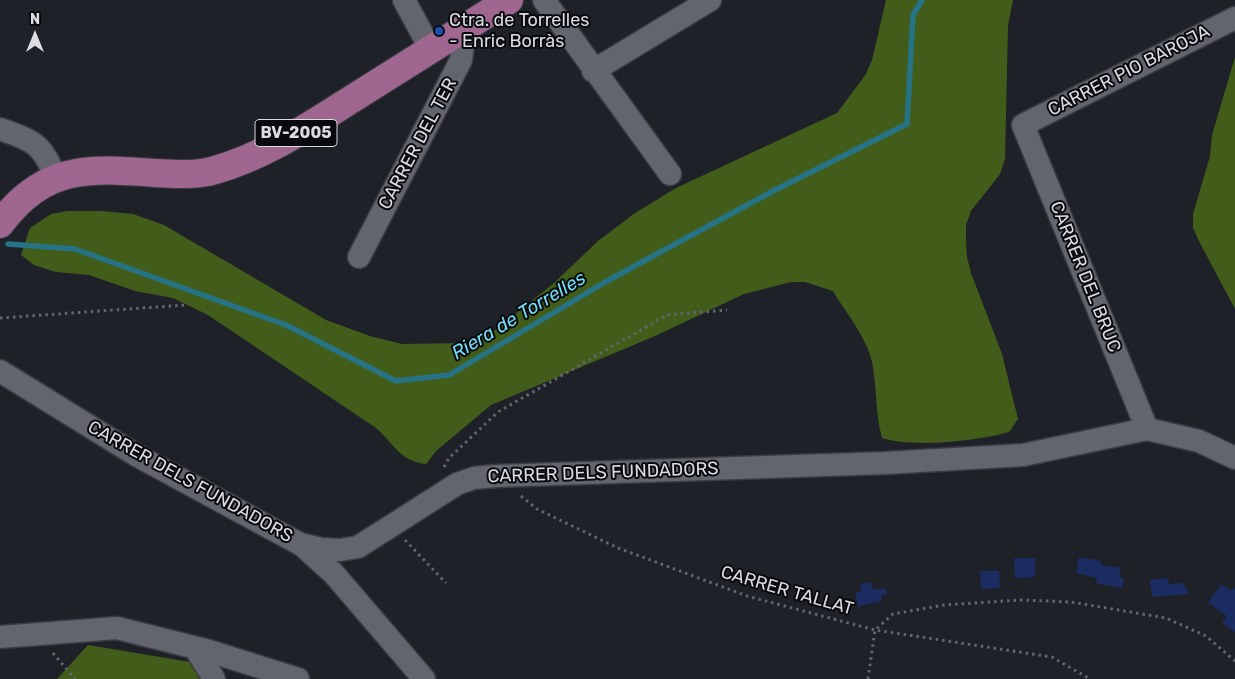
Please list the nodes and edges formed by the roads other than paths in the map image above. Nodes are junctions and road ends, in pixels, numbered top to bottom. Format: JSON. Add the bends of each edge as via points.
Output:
{"nodes":[{"id":1,"x":508,"y":0,"type":"edge"},
{"id":2,"x":544,"y":0,"type":"edge"},
{"id":3,"x":710,"y":0,"type":"edge"},
{"id":4,"x":407,"y":6,"type":"edge"},
{"id":5,"x":1235,"y":18,"type":"edge"},
{"id":6,"x":465,"y":28,"type":"junction"},
{"id":7,"x":431,"y":50,"type":"junction"},
{"id":8,"x":594,"y":71,"type":"junction"},
{"id":9,"x":1024,"y":125,"type":"joint"},
{"id":10,"x":0,"y":129,"type":"edge"},
{"id":11,"x":670,"y":174,"type":"dead end"},
{"id":12,"x":56,"y":179,"type":"junction"},
{"id":13,"x":0,"y":224,"type":"edge"},
{"id":14,"x":359,"y":257,"type":"dead end"},
{"id":15,"x":0,"y":370,"type":"edge"},
{"id":16,"x":1147,"y":429,"type":"junction"},
{"id":17,"x":1235,"y":458,"type":"edge"},
{"id":18,"x":300,"y":544,"type":"junction"},
{"id":19,"x":0,"y":636,"type":"edge"},
{"id":20,"x":195,"y":648,"type":"junction"},
{"id":21,"x":214,"y":679,"type":"edge"},
{"id":22,"x":298,"y":679,"type":"edge"},
{"id":23,"x":424,"y":679,"type":"edge"}],
"edges":[{"from":1,"to":6,"type":"main road","number":"BV-2005"},
{"from":2,"to":8,"type":"street"},
{"from":3,"to":8,"type":"street"},
{"from":4,"to":7,"type":"street"},
{"from":5,"to":9,"type":"street","name":"CARRER PIO BAROJA"},
{"from":6,"to":7,"type":"main road","number":"BV-2005"},
{"from":6,"to":14,"type":"street","name":"CARRER DEL TER","via":[[461,60]]},
{"from":7,"to":12,"type":"main road","number":"BV-2005","via":[[245,161],[192,173],[84,170]]},
{"from":8,"to":11,"type":"street"},
{"from":9,"to":16,"type":"street","name":"CARRER DEL BRUC"},
{"from":10,"to":12,"type":"street","via":[[37,144]]},
{"from":12,"to":13,"type":"main road","number":"BV-2005","via":[[24,196]]},
{"from":15,"to":18,"type":"street","name":"CARRER DELS FUNDADORS","via":[[136,455]]},
{"from":16,"to":17,"type":"street","name":"CARRER DELS FUNDADORS","via":[[1199,441]]},
{"from":16,"to":18,"type":"street","name":"CARRER DELS FUNDADORS","via":[[1024,455],[474,478],[439,493],[358,547],[340,550]]},
{"from":18,"to":23,"type":"street","via":[[334,574]]},
{"from":19,"to":20,"type":"street","via":[[117,628]]},
{"from":20,"to":21,"type":"street"},
{"from":20,"to":22,"type":"street"}]}
